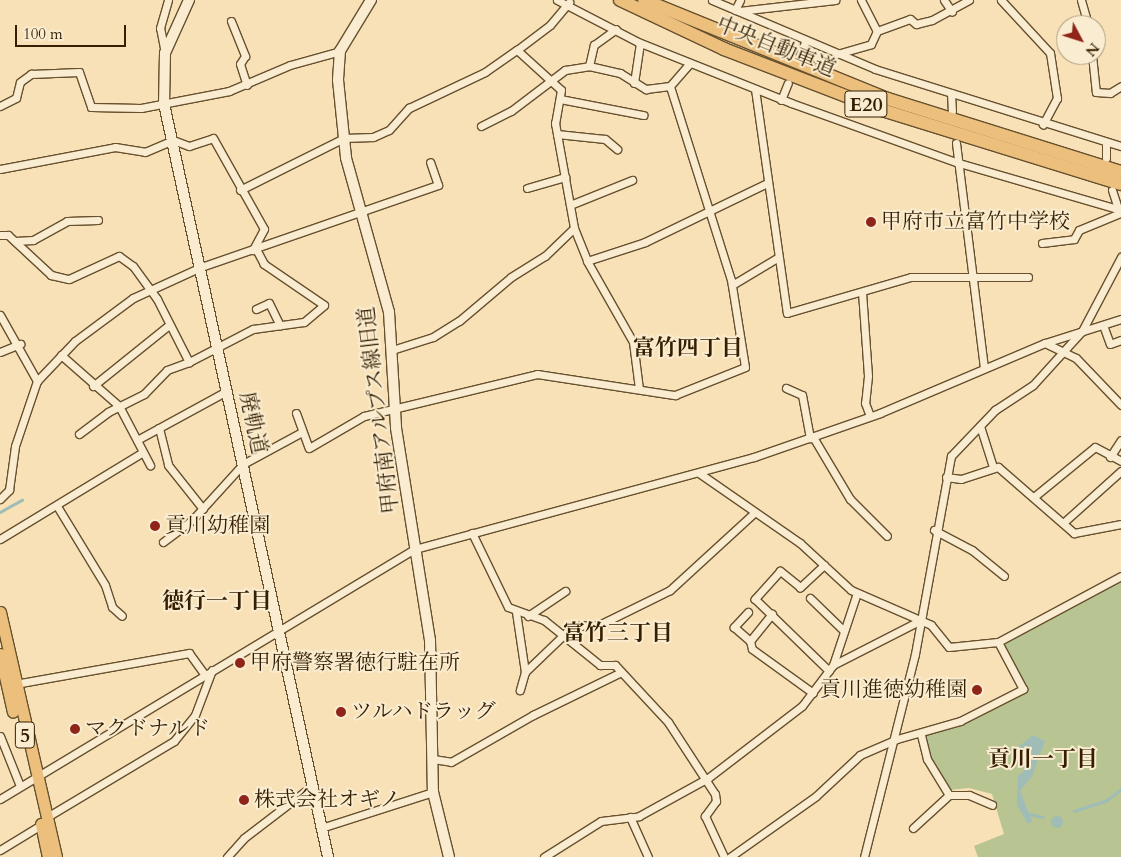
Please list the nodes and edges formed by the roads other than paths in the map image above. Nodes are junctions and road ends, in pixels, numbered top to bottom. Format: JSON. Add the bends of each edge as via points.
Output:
{"nodes":[{"id":1,"x":168,"y":0,"type":"edge"},
{"id":2,"x":189,"y":0,"type":"edge"},
{"id":3,"x":371,"y":0,"type":"edge"},
{"id":4,"x":557,"y":0,"type":"edge"},
{"id":5,"x":620,"y":0,"type":"edge"},
{"id":6,"x":644,"y":0,"type":"edge"},
{"id":7,"x":712,"y":0,"type":"edge"},
{"id":8,"x":740,"y":0,"type":"edge"},
{"id":9,"x":835,"y":0,"type":"edge"},
{"id":10,"x":861,"y":0,"type":"edge"},
{"id":11,"x":944,"y":0,"type":"edge"},
{"id":12,"x":969,"y":0,"type":"edge"},
{"id":13,"x":1001,"y":0,"type":"edge"},
{"id":14,"x":1081,"y":0,"type":"edge"},
{"id":15,"x":569,"y":2,"type":"edge"},
{"id":16,"x":736,"y":11,"type":"junction"},
{"id":17,"x":952,"y":12,"type":"junction"},
{"id":18,"x":1085,"y":15,"type":"edge"},
{"id":19,"x":231,"y":21,"type":"dead end"},
{"id":20,"x":616,"y":29,"type":"junction"},
{"id":21,"x":876,"y":31,"type":"junction"},
{"id":22,"x":805,"y":42,"type":"junction"},
{"id":23,"x":640,"y":43,"type":"junction"},
{"id":24,"x":517,"y":50,"type":"junction"},
{"id":25,"x":340,"y":51,"type":"junction"},
{"id":26,"x":166,"y":53,"type":"junction"},
{"id":27,"x":837,"y":54,"type":"junction"},
{"id":28,"x":799,"y":57,"type":"dead end"},
{"id":29,"x":690,"y":63,"type":"junction"},
{"id":30,"x":1093,"y":65,"type":"edge"},
{"id":31,"x":589,"y":66,"type":"junction"},
{"id":32,"x":553,"y":81,"type":"junction"},
{"id":33,"x":634,"y":83,"type":"junction"},
{"id":34,"x":788,"y":83,"type":"dead end"},
{"id":35,"x":246,"y":85,"type":"junction"},
{"id":36,"x":670,"y":86,"type":"junction"},
{"id":37,"x":1121,"y":86,"type":"edge"},
{"id":38,"x":755,"y":89,"type":"junction"},
{"id":39,"x":950,"y":93,"type":"junction"},
{"id":40,"x":560,"y":100,"type":"junction"},
{"id":41,"x":781,"y":100,"type":"junction"},
{"id":42,"x":164,"y":104,"type":"junction"},
{"id":43,"x":0,"y":106,"type":"edge"},
{"id":44,"x":952,"y":110,"type":"dead end"},
{"id":45,"x":643,"y":115,"type":"dead end"},
{"id":46,"x":1043,"y":124,"type":"junction"},
{"id":47,"x":481,"y":126,"type":"dead end"},
{"id":48,"x":557,"y":134,"type":"junction"},
{"id":49,"x":344,"y":138,"type":"junction"},
{"id":50,"x":173,"y":140,"type":"junction"},
{"id":51,"x":1106,"y":142,"type":"junction"},
{"id":52,"x":956,"y":143,"type":"dead end"},
{"id":53,"x":1121,"y":146,"type":"edge"},
{"id":54,"x":617,"y":149,"type":"dead end"},
{"id":55,"x":1106,"y":158,"type":"dead end"},
{"id":56,"x":430,"y":162,"type":"dead end"},
{"id":57,"x":958,"y":163,"type":"junction"},
{"id":58,"x":0,"y":169,"type":"edge"},
{"id":59,"x":1121,"y":172,"type":"edge"},
{"id":60,"x":565,"y":177,"type":"junction"},
{"id":61,"x":632,"y":180,"type":"dead end"},
{"id":62,"x":767,"y":183,"type":"junction"},
{"id":63,"x":1116,"y":187,"type":"edge"},
{"id":64,"x":527,"y":188,"type":"dead end"},
{"id":65,"x":240,"y":190,"type":"junction"},
{"id":66,"x":570,"y":205,"type":"junction"},
{"id":67,"x":360,"y":210,"type":"junction"},
{"id":68,"x":711,"y":210,"type":"junction"},
{"id":69,"x":1120,"y":212,"type":"edge"},
{"id":70,"x":98,"y":220,"type":"dead end"},
{"id":71,"x":574,"y":228,"type":"junction"},
{"id":72,"x":0,"y":235,"type":"edge"},
{"id":73,"x":15,"y":241,"type":"junction"},
{"id":74,"x":1042,"y":243,"type":"dead end"},
{"id":75,"x":255,"y":249,"type":"junction"},
{"id":76,"x":1121,"y":257,"type":"edge"},
{"id":77,"x":777,"y":258,"type":"junction"},
{"id":78,"x":587,"y":262,"type":"junction"},
{"id":79,"x":201,"y":267,"type":"junction"},
{"id":80,"x":1028,"y":277,"type":"dead end"},
{"id":81,"x":973,"y":280,"type":"junction"},
{"id":82,"x":732,"y":284,"type":"junction"},
{"id":83,"x":150,"y":290,"type":"junction"},
{"id":84,"x":862,"y":292,"type":"junction"},
{"id":85,"x":256,"y":309,"type":"dead end"},
{"id":86,"x":0,"y":316,"type":"edge"},
{"id":87,"x":1121,"y":319,"type":"edge"},
{"id":88,"x":169,"y":325,"type":"junction"},
{"id":89,"x":1103,"y":325,"type":"junction"},
{"id":90,"x":280,"y":326,"type":"junction"},
{"id":91,"x":1082,"y":331,"type":"junction"},
{"id":92,"x":1121,"y":340,"type":"edge"},
{"id":93,"x":1045,"y":343,"type":"junction"},
{"id":94,"x":20,"y":344,"type":"junction"},
{"id":95,"x":217,"y":348,"type":"junction"},
{"id":96,"x":392,"y":350,"type":"junction"},
{"id":97,"x":0,"y":352,"type":"edge"},
{"id":98,"x":1064,"y":352,"type":"junction"},
{"id":99,"x":61,"y":355,"type":"junction"},
{"id":100,"x":189,"y":362,"type":"junction"},
{"id":101,"x":984,"y":367,"type":"junction"},
{"id":102,"x":37,"y":381,"type":"junction"},
{"id":103,"x":93,"y":386,"type":"junction"},
{"id":104,"x":786,"y":388,"type":"dead end"},
{"id":105,"x":639,"y":389,"type":"junction"},
{"id":106,"x":227,"y":392,"type":"junction"},
{"id":107,"x":1121,"y":405,"type":"edge"},
{"id":108,"x":394,"y":406,"type":"junction"},
{"id":109,"x":120,"y":408,"type":"junction"},
{"id":110,"x":296,"y":412,"type":"dead end"},
{"id":111,"x":870,"y":416,"type":"junction"},
{"id":112,"x":980,"y":426,"type":"junction"},
{"id":113,"x":160,"y":428,"type":"junction"},
{"id":114,"x":302,"y":432,"type":"junction"},
{"id":115,"x":79,"y":434,"type":"dead end"},
{"id":116,"x":812,"y":437,"type":"junction"},
{"id":117,"x":137,"y":440,"type":"junction"},
{"id":118,"x":1121,"y":440,"type":"edge"},
{"id":119,"x":143,"y":452,"type":"junction"},
{"id":120,"x":1110,"y":457,"type":"junction"},
{"id":121,"x":1121,"y":461,"type":"edge"},
{"id":122,"x":243,"y":464,"type":"junction"},
{"id":123,"x":150,"y":465,"type":"dead end"},
{"id":124,"x":993,"y":467,"type":"junction"},
{"id":125,"x":1121,"y":470,"type":"edge"},
{"id":126,"x":699,"y":473,"type":"junction"},
{"id":127,"x":946,"y":477,"type":"junction"},
{"id":128,"x":1035,"y":496,"type":"junction"},
{"id":129,"x":0,"y":499,"type":"edge"},
{"id":130,"x":57,"y":506,"type":"junction"},
{"id":131,"x":203,"y":509,"type":"junction"},
{"id":132,"x":753,"y":514,"type":"junction"},
{"id":133,"x":1063,"y":522,"type":"junction"},
{"id":134,"x":1121,"y":524,"type":"edge"},
{"id":135,"x":934,"y":530,"type":"junction"},
{"id":136,"x":472,"y":533,"type":"junction"},
{"id":137,"x":887,"y":536,"type":"dead end"},
{"id":138,"x":0,"y":539,"type":"edge"},
{"id":139,"x":163,"y":542,"type":"dead end"},
{"id":140,"x":415,"y":549,"type":"junction"},
{"id":141,"x":824,"y":565,"type":"junction"},
{"id":142,"x":1004,"y":576,"type":"dead end"},
{"id":143,"x":1121,"y":576,"type":"edge"},
{"id":144,"x":565,"y":590,"type":"dead end"},
{"id":145,"x":858,"y":593,"type":"junction"},
{"id":146,"x":810,"y":598,"type":"dead end"},
{"id":147,"x":0,"y":612,"type":"edge"},
{"id":148,"x":516,"y":612,"type":"junction"},
{"id":149,"x":748,"y":612,"type":"dead end"},
{"id":150,"x":772,"y":614,"type":"junction"},
{"id":151,"x":122,"y":616,"type":"dead end"},
{"id":152,"x":528,"y":616,"type":"junction"},
{"id":153,"x":919,"y":621,"type":"junction"},
{"id":154,"x":279,"y":630,"type":"junction"},
{"id":155,"x":844,"y":631,"type":"junction"},
{"id":156,"x":564,"y":639,"type":"junction"},
{"id":157,"x":750,"y":641,"type":"junction"},
{"id":158,"x":998,"y":642,"type":"junction"},
{"id":159,"x":0,"y":654,"type":"edge"},
{"id":160,"x":830,"y":668,"type":"junction"},
{"id":161,"x":212,"y":670,"type":"junction"},
{"id":162,"x":525,"y":672,"type":"junction"},
{"id":163,"x":621,"y":672,"type":"junction"},
{"id":164,"x":205,"y":675,"type":"junction"},
{"id":165,"x":15,"y":684,"type":"junction"},
{"id":166,"x":520,"y":690,"type":"dead end"},
{"id":167,"x":813,"y":693,"type":"junction"},
{"id":168,"x":921,"y":735,"type":"junction"},
{"id":169,"x":0,"y":736,"type":"edge"},
{"id":170,"x":897,"y":739,"type":"junction"},
{"id":171,"x":433,"y":759,"type":"junction"},
{"id":172,"x":708,"y":778,"type":"junction"},
{"id":173,"x":28,"y":781,"type":"junction"},
{"id":174,"x":312,"y":786,"type":"junction"},
{"id":175,"x":433,"y":792,"type":"junction"},
{"id":176,"x":949,"y":795,"type":"junction"},
{"id":177,"x":0,"y":799,"type":"edge"},
{"id":178,"x":992,"y":805,"type":"dead end"},
{"id":179,"x":630,"y":817,"type":"junction"},
{"id":180,"x":44,"y":821,"type":"junction"},
{"id":181,"x":322,"y":828,"type":"junction"},
{"id":182,"x":913,"y":828,"type":"dead end"},
{"id":183,"x":0,"y":850,"type":"edge"},
{"id":184,"x":48,"y":857,"type":"edge"},
{"id":185,"x":56,"y":857,"type":"edge"},
{"id":186,"x":227,"y":857,"type":"edge"},
{"id":187,"x":328,"y":857,"type":"edge"},
{"id":188,"x":449,"y":857,"type":"edge"},
{"id":189,"x":544,"y":857,"type":"edge"},
{"id":190,"x":648,"y":857,"type":"edge"},
{"id":191,"x":724,"y":857,"type":"edge"},
{"id":192,"x":730,"y":857,"type":"edge"},
{"id":193,"x":864,"y":857,"type":"edge"}],
"edges":[{"from":1,"to":26,"type":"street","via":[[160,28]]},
{"from":2,"to":26,"type":"street","name":"廃軌道"},
{"from":3,"to":25,"type":"street","name":"甲府南アルプス線旧道"},
{"from":4,"to":15,"type":"street"},
{"from":5,"to":63,"type":"highway","name":"中央自動車道","number":"E20","via":[[724,49],[847,97]]},
{"from":6,"to":59,"type":"highway","name":"中央自動車道","number":"E20","via":[[888,99]]},
{"from":7,"to":16,"type":"street"},
{"from":8,"to":16,"type":"street"},
{"from":9,"to":16,"type":"street"},
{"from":10,"to":21,"type":"street"},
{"from":11,"to":17,"type":"street"},
{"from":12,"to":17,"type":"street"},
{"from":13,"to":46,"type":"street","via":[[1050,53],[1057,98]]},
{"from":14,"to":18,"type":"street"},
{"from":15,"to":20,"type":"street"},
{"from":15,"to":24,"type":"street"},
{"from":16,"to":22,"type":"street"},
{"from":17,"to":21,"type":"street","via":[[916,24],[910,19]]},
{"from":19,"to":35,"type":"street","via":[[245,56],[240,64]]},
{"from":20,"to":23,"type":"street"},
{"from":20,"to":31,"type":"street","via":[[594,45]]},
{"from":21,"to":27,"type":"street","via":[[871,44]]},
{"from":22,"to":27,"type":"street"},
{"from":22,"to":28,"type":"street"},
{"from":23,"to":29,"type":"street"},
{"from":23,"to":33,"type":"street"},
{"from":24,"to":32,"type":"street"},
{"from":24,"to":49,"type":"street","via":[[485,72],[409,108],[389,130],[373,137]]},
{"from":25,"to":35,"type":"street","via":[[290,65]]},
{"from":25,"to":49,"type":"street","name":"甲府南アルプス線旧道","via":[[336,62]]},
{"from":26,"to":42,"type":"street","name":"廃軌道"},
{"from":27,"to":39,"type":"street"},
{"from":29,"to":36,"type":"street"},
{"from":29,"to":38,"type":"street"},
{"from":30,"to":37,"type":"street","via":[[1096,92],[1110,94]]},
{"from":31,"to":32,"type":"street","via":[[565,70]]},
{"from":31,"to":33,"type":"street","via":[[620,73]]},
{"from":32,"to":40,"type":"street","via":[[561,90]]},
{"from":32,"to":47,"type":"street"},
{"from":33,"to":36,"type":"street","via":[[646,89]]},
{"from":34,"to":41,"type":"street"},
{"from":35,"to":42,"type":"street"},
{"from":36,"to":68,"type":"street"},
{"from":38,"to":41,"type":"street"},
{"from":38,"to":62,"type":"street"},
{"from":39,"to":44,"type":"street"},
{"from":39,"to":46,"type":"street"},
{"from":40,"to":45,"type":"street"},
{"from":40,"to":48,"type":"street"},
{"from":41,"to":57,"type":"street"},
{"from":42,"to":43,"type":"street","via":[[91,107],[80,72],[53,71],[23,77],[16,98]]},
{"from":42,"to":50,"type":"street","name":"廃軌道"},
{"from":46,"to":51,"type":"street"},
{"from":48,"to":54,"type":"street","via":[[605,139]]},
{"from":48,"to":60,"type":"street"},
{"from":49,"to":65,"type":"street"},
{"from":49,"to":67,"type":"street","name":"甲府南アルプス線旧道"},
{"from":50,"to":58,"type":"street","via":[[145,152],[115,147]]},
{"from":50,"to":65,"type":"street","via":[[189,146],[213,138]]},
{"from":50,"to":79,"type":"street","name":"廃軌道"},
{"from":51,"to":53,"type":"street"},
{"from":51,"to":55,"type":"street"},
{"from":52,"to":57,"type":"street"},
{"from":56,"to":67,"type":"street","via":[[438,186]]},
{"from":57,"to":69,"type":"street"},
{"from":57,"to":81,"type":"street"},
{"from":60,"to":64,"type":"street"},
{"from":60,"to":66,"type":"street"},
{"from":61,"to":66,"type":"street"},
{"from":62,"to":68,"type":"street"},
{"from":62,"to":77,"type":"street"},
{"from":63,"to":69,"type":"street"},
{"from":65,"to":75,"type":"street","via":[[264,229]]},
{"from":66,"to":71,"type":"street"},
{"from":67,"to":75,"type":"street","via":[[300,236]]},
{"from":67,"to":96,"type":"street","name":"甲府南アルプス線旧道","via":[[388,312]]},
{"from":68,"to":78,"type":"street","via":[[645,242]]},
{"from":68,"to":82,"type":"street"},
{"from":69,"to":74,"type":"street","via":[[1079,230],[1074,239]]},
{"from":70,"to":73,"type":"street","via":[[67,221],[32,240]]},
{"from":71,"to":78,"type":"street"},
{"from":71,"to":96,"type":"street","via":[[545,256],[510,277],[460,321],[434,337]]},
{"from":72,"to":73,"type":"street"},
{"from":73,"to":83,"type":"street","via":[[51,275],[69,280],[119,256]]},
{"from":75,"to":79,"type":"street"},
{"from":75,"to":90,"type":"street","via":[[264,264],[324,305],[304,322]]},
{"from":76,"to":91,"type":"street"},
{"from":77,"to":82,"type":"street"},
{"from":77,"to":84,"type":"street","via":[[787,313]]},
{"from":78,"to":105,"type":"street","via":[[633,342]]},
{"from":79,"to":83,"type":"street"},
{"from":79,"to":95,"type":"street","name":"廃軌道"},
{"from":80,"to":81,"type":"street"},
{"from":81,"to":84,"type":"street","via":[[911,277],[878,283],[878,289]]},
{"from":81,"to":101,"type":"street"},
{"from":82,"to":105,"type":"street","via":[[745,367],[688,393]]},
{"from":83,"to":88,"type":"street"},
{"from":83,"to":99,"type":"street","via":[[116,309]]},
{"from":84,"to":111,"type":"street","via":[[868,376],[865,403]]},
{"from":85,"to":90,"type":"street","via":[[269,303]]},
{"from":86,"to":94,"type":"street"},
{"from":87,"to":89,"type":"street"},
{"from":88,"to":100,"type":"street"},
{"from":88,"to":103,"type":"street"},
{"from":89,"to":91,"type":"street"},
{"from":89,"to":92,"type":"street","via":[[1110,344]]},
{"from":90,"to":95,"type":"street","via":[[252,329]]},
{"from":91,"to":93,"type":"street"},
{"from":91,"to":98,"type":"street"},
{"from":93,"to":98,"type":"street"},
{"from":93,"to":101,"type":"street"},
{"from":94,"to":97,"type":"street"},
{"from":94,"to":102,"type":"street"},
{"from":95,"to":100,"type":"street"},
{"from":95,"to":106,"type":"street","name":"廃軌道"},
{"from":96,"to":108,"type":"street","name":"甲府南アルプス線旧道"},
{"from":98,"to":107,"type":"street","via":[[1076,358]]},
{"from":98,"to":112,"type":"street","via":[[1033,385]]},
{"from":99,"to":102,"type":"street"},
{"from":99,"to":103,"type":"street"},
{"from":100,"to":109,"type":"street","via":[[167,370],[144,394]]},
{"from":101,"to":111,"type":"street"},
{"from":102,"to":129,"type":"street","via":[[15,446],[9,490]]},
{"from":103,"to":109,"type":"street"},
{"from":104,"to":116,"type":"street","via":[[802,395]]},
{"from":105,"to":108,"type":"street","via":[[538,374]]},
{"from":106,"to":113,"type":"street"},
{"from":106,"to":122,"type":"street","name":"廃軌道"},
{"from":108,"to":114,"type":"street","via":[[364,416],[309,448]]},
{"from":108,"to":140,"type":"street","name":"甲府南アルプス線旧道"},
{"from":109,"to":115,"type":"street"},
{"from":109,"to":117,"type":"street"},
{"from":110,"to":114,"type":"street"},
{"from":111,"to":116,"type":"street"},
{"from":112,"to":124,"type":"street"},
{"from":112,"to":127,"type":"street","via":[[951,456]]},
{"from":113,"to":117,"type":"street"},
{"from":113,"to":131,"type":"street","via":[[168,464]]},
{"from":114,"to":122,"type":"street"},
{"from":116,"to":126,"type":"street"},
{"from":116,"to":137,"type":"street","via":[[850,499]]},
{"from":117,"to":119,"type":"street"},
{"from":118,"to":120,"type":"street"},
{"from":119,"to":123,"type":"street"},
{"from":119,"to":130,"type":"street"},
{"from":120,"to":121,"type":"street"},
{"from":120,"to":128,"type":"street","via":[[1094,447]]},
{"from":122,"to":131,"type":"street"},
{"from":122,"to":154,"type":"street","name":"廃軌道"},
{"from":124,"to":127,"type":"street","via":[[961,478]]},
{"from":124,"to":128,"type":"street"},
{"from":125,"to":133,"type":"street"},
{"from":126,"to":132,"type":"street"},
{"from":126,"to":136,"type":"street"},
{"from":127,"to":135,"type":"street"},
{"from":128,"to":133,"type":"street"},
{"from":130,"to":138,"type":"street"},
{"from":130,"to":151,"type":"street","via":[[105,585],[112,607]]},
{"from":131,"to":139,"type":"street"},
{"from":132,"to":141,"type":"street","via":[[800,544]]},
{"from":132,"to":156,"type":"street","via":[[670,590],[599,625],[573,626]]},
{"from":133,"to":134,"type":"street","via":[[1079,534]]},
{"from":135,"to":142,"type":"street","via":[[972,550]]},
{"from":135,"to":153,"type":"street"},
{"from":136,"to":140,"type":"street"},
{"from":136,"to":148,"type":"street","via":[[488,572],[508,607]]},
{"from":140,"to":154,"type":"street"},
{"from":140,"to":171,"type":"street","name":"甲府南アルプス線旧道","via":[[430,640]]},
{"from":141,"to":145,"type":"street"},
{"from":141,"to":150,"type":"street","via":[[800,587],[780,571],[755,599]]},
{"from":143,"to":158,"type":"street"},
{"from":144,"to":152,"type":"street"},
{"from":145,"to":153,"type":"street"},
{"from":145,"to":155,"type":"street"},
{"from":146,"to":155,"type":"street"},
{"from":147,"to":165,"type":"main road","number":"5"},
{"from":148,"to":152,"type":"street"},
{"from":148,"to":162,"type":"street"},
{"from":149,"to":157,"type":"street","via":[[734,627]]},
{"from":150,"to":157,"type":"street"},
{"from":150,"to":160,"type":"street"},
{"from":152,"to":156,"type":"street","via":[[544,620]]},
{"from":153,"to":158,"type":"street","via":[[930,625],[949,646]]},
{"from":153,"to":160,"type":"street"},
{"from":153,"to":170,"type":"street"},
{"from":154,"to":161,"type":"street"},
{"from":154,"to":174,"type":"street","name":"廃軌道"},
{"from":155,"to":160,"type":"street"},
{"from":156,"to":162,"type":"street"},
{"from":156,"to":163,"type":"street","via":[[600,665],[615,665]]},
{"from":157,"to":167,"type":"street","via":[[752,649]]},
{"from":158,"to":168,"type":"street","via":[[1023,689]]},
{"from":159,"to":173,"type":"main road","number":"5"},
{"from":160,"to":167,"type":"street"},
{"from":161,"to":164,"type":"street"},
{"from":161,"to":180,"type":"street","via":[[195,714],[174,741]]},
{"from":162,"to":166,"type":"street"},
{"from":163,"to":171,"type":"street","via":[[533,715],[451,762]]},
{"from":163,"to":172,"type":"street","via":[[668,722]]},
{"from":164,"to":165,"type":"street","via":[[189,653]]},
{"from":164,"to":173,"type":"street"},
{"from":165,"to":173,"type":"main road","number":"5"},
{"from":167,"to":172,"type":"street","via":[[779,727]]},
{"from":168,"to":170,"type":"street"},
{"from":168,"to":176,"type":"street","via":[[927,759]]},
{"from":169,"to":173,"type":"street"},
{"from":170,"to":192,"type":"street","via":[[860,755],[816,796]]},
{"from":170,"to":193,"type":"street"},
{"from":171,"to":175,"type":"street","name":"甲府南アルプス線旧道"},
{"from":172,"to":179,"type":"street"},
{"from":172,"to":191,"type":"street","via":[[716,802],[705,816]]},
{"from":173,"to":177,"type":"street"},
{"from":173,"to":180,"type":"main road","number":"5"},
{"from":174,"to":181,"type":"street","name":"廃軌道"},
{"from":174,"to":186,"type":"street","via":[[244,838]]},
{"from":175,"to":181,"type":"street"},
{"from":175,"to":188,"type":"street","name":"甲府南アルプス線旧道"},
{"from":176,"to":178,"type":"street","via":[[969,795]]},
{"from":176,"to":182,"type":"street"},
{"from":179,"to":189,"type":"street","via":[[601,821]]},
{"from":179,"to":190,"type":"street"},
{"from":180,"to":183,"type":"street"},
{"from":180,"to":184,"type":"main road","number":"5"},
{"from":180,"to":185,"type":"main road","number":"5"},
{"from":181,"to":187,"type":"street","name":"廃軌道"}]}
